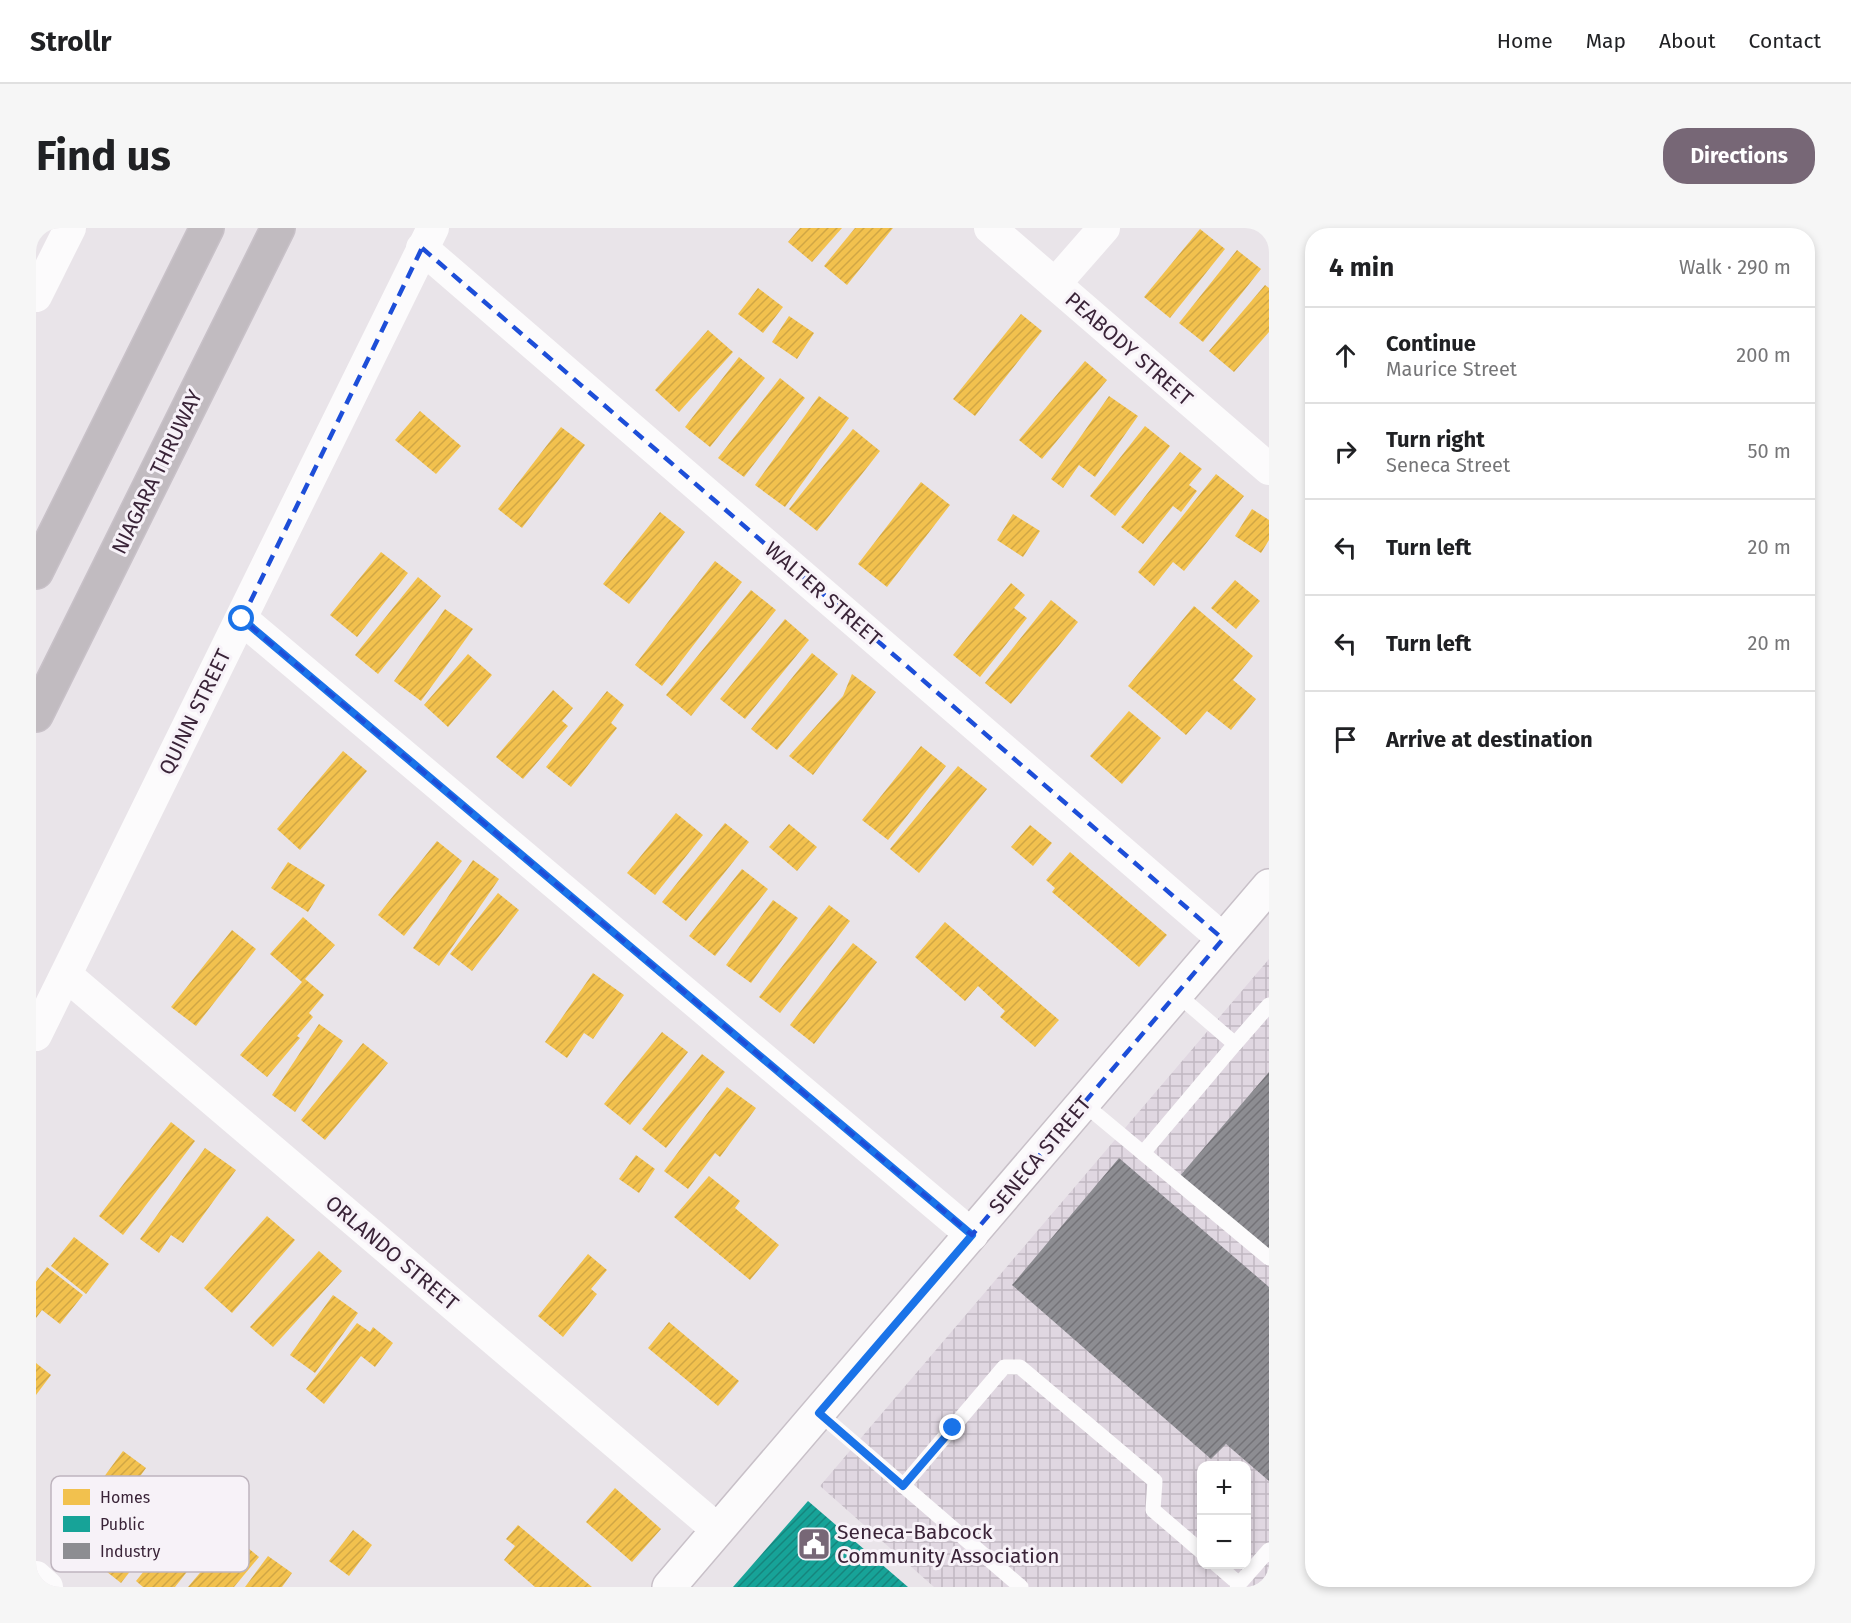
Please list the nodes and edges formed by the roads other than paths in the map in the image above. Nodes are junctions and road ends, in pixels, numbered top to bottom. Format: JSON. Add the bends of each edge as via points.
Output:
{"nodes":[{"id":1,"x":70,"y":228,"type":"edge"},
{"id":2,"x":207,"y":228,"type":"edge"},
{"id":3,"x":278,"y":228,"type":"edge"},
{"id":4,"x":990,"y":228,"type":"edge"},
{"id":5,"x":1104,"y":228,"type":"edge"},
{"id":6,"x":428,"y":238,"type":"edge"},
{"id":7,"x":1055,"y":285,"type":"junction"},
{"id":8,"x":36,"y":296,"type":"edge"},
{"id":9,"x":1269,"y":469,"type":"edge"},
{"id":10,"x":36,"y":572,"type":"edge"},
{"id":11,"x":242,"y":619,"type":"junction"},
{"id":12,"x":36,"y":715,"type":"edge"},
{"id":13,"x":1269,"y":886,"type":"edge"},
{"id":14,"x":1223,"y":939,"type":"junction"},
{"id":15,"x":66,"y":975,"type":"junction"},
{"id":16,"x":1177,"y":994,"type":"junction"},
{"id":17,"x":1269,"y":1005,"type":"edge"},
{"id":18,"x":36,"y":1035,"type":"edge"},
{"id":19,"x":1235,"y":1044,"type":"junction"},
{"id":20,"x":1084,"y":1104,"type":"junction"},
{"id":21,"x":1143,"y":1153,"type":"junction"},
{"id":22,"x":972,"y":1235,"type":"junction"},
{"id":23,"x":1269,"y":1258,"type":"edge"},
{"id":24,"x":819,"y":1413,"type":"junction"},
{"id":25,"x":903,"y":1486,"type":"junction"},
{"id":26,"x":718,"y":1530,"type":"junction"},
{"id":27,"x":1197,"y":1548,"type":"edge"},
{"id":28,"x":1269,"y":1550,"type":"edge"},
{"id":29,"x":1221,"y":1569,"type":"edge"},
{"id":30,"x":36,"y":1577,"type":"edge"},
{"id":31,"x":1238,"y":1586,"type":"edge"},
{"id":32,"x":47,"y":1587,"type":"edge"},
{"id":33,"x":669,"y":1587,"type":"edge"},
{"id":34,"x":1022,"y":1587,"type":"edge"}],
"edges":[{"from":1,"to":8,"type":"street"},
{"from":2,"to":10,"type":"highway"},
{"from":3,"to":12,"type":"highway","name":"NIAGARA THRUWAY"},
{"from":4,"to":7,"type":"street","name":"PEABODY STREET"},
{"from":5,"to":7,"type":"street"},
{"from":6,"to":11,"type":"street","name":"QUINN STREET"},
{"from":6,"to":14,"type":"street","name":"WALTER STREET"},
{"from":7,"to":9,"type":"street","name":"PEABODY STREET"},
{"from":11,"to":15,"type":"street","name":"QUINN STREET"},
{"from":11,"to":22,"type":"street"},
{"from":13,"to":14,"type":"main road","name":"SENECA STREET"},
{"from":14,"to":16,"type":"main road","name":"SENECA STREET"},
{"from":15,"to":18,"type":"street","name":"QUINN STREET"},
{"from":15,"to":26,"type":"street","name":"ORLANDO STREET"},
{"from":16,"to":19,"type":"lane"},
{"from":16,"to":20,"type":"main road","name":"SENECA STREET"},
{"from":17,"to":19,"type":"lane"},
{"from":19,"to":21,"type":"lane"},
{"from":20,"to":21,"type":"lane"},
{"from":20,"to":22,"type":"main road","name":"SENECA STREET"},
{"from":21,"to":23,"type":"lane"},
{"from":22,"to":24,"type":"main road","name":"SENECA STREET"},
{"from":24,"to":25,"type":"lane"},
{"from":24,"to":26,"type":"main road","name":"SENECA STREET"},
{"from":25,"to":27,"type":"lane","via":[[1004,1367],[1020,1367],[1155,1481],[1153,1510]]},
{"from":25,"to":34,"type":"lane"},
{"from":26,"to":33,"type":"main road","name":"SENECA STREET"},
{"from":28,"to":31,"type":"lane"},
{"from":29,"to":31,"type":"lane"},
{"from":30,"to":32,"type":"street"}]}
